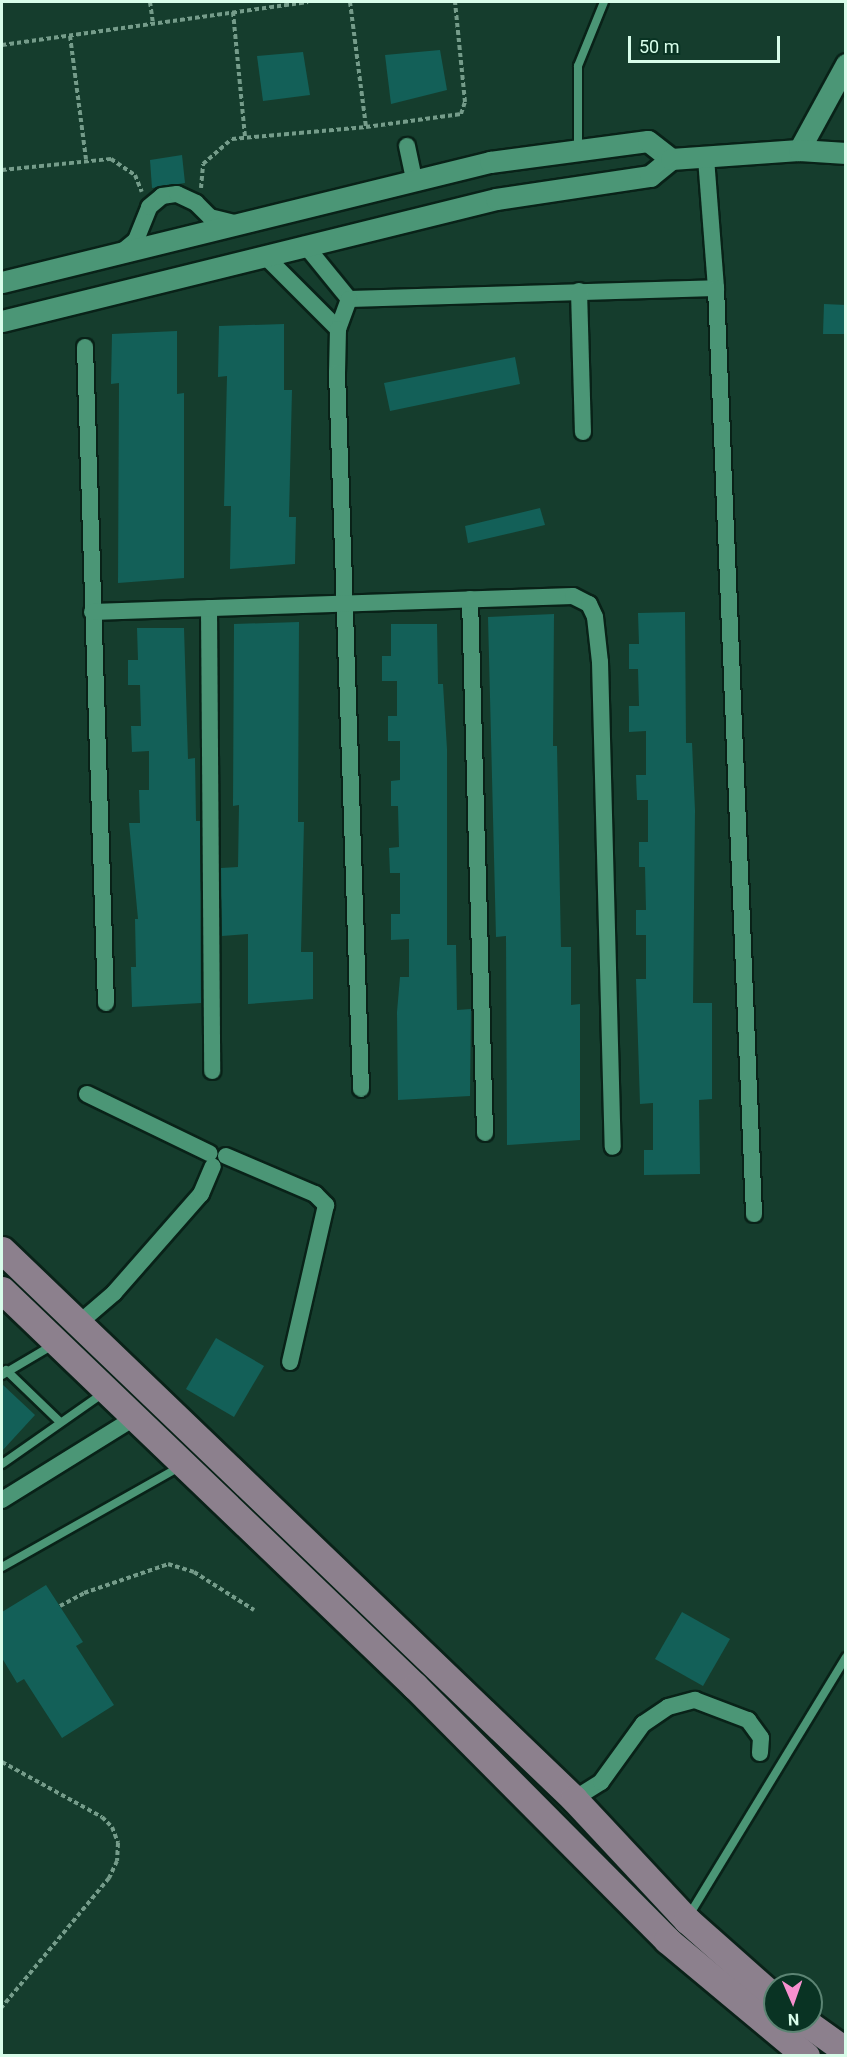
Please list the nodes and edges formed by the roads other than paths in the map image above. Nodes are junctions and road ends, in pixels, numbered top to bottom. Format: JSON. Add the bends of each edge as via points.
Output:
{"nodes":[{"id":1,"x":604,"y":2,"type":"edge"},
{"id":2,"x":846,"y":64,"type":"edge"},
{"id":3,"x":407,"y":146,"type":"dead end"},
{"id":4,"x":578,"y":150,"type":"junction"},
{"id":5,"x":799,"y":150,"type":"junction"},
{"id":6,"x":846,"y":153,"type":"edge"},
{"id":7,"x":705,"y":158,"type":"junction"},
{"id":8,"x":671,"y":159,"type":"junction"},
{"id":9,"x":414,"y":179,"type":"junction"},
{"id":10,"x":234,"y":223,"type":"junction"},
{"id":11,"x":305,"y":245,"type":"junction"},
{"id":12,"x":123,"y":251,"type":"junction"},
{"id":13,"x":264,"y":255,"type":"junction"},
{"id":14,"x":2,"y":282,"type":"edge"},
{"id":15,"x":716,"y":288,"type":"junction"},
{"id":16,"x":579,"y":291,"type":"junction"},
{"id":17,"x":349,"y":300,"type":"junction"},
{"id":18,"x":2,"y":321,"type":"edge"},
{"id":19,"x":338,"y":329,"type":"junction"},
{"id":20,"x":85,"y":347,"type":"dead end"},
{"id":21,"x":583,"y":432,"type":"dead end"},
{"id":22,"x":470,"y":599,"type":"junction"},
{"id":23,"x":342,"y":602,"type":"junction"},
{"id":24,"x":209,"y":608,"type":"junction"},
{"id":25,"x":92,"y":612,"type":"junction"},
{"id":26,"x":106,"y":1003,"type":"dead end"},
{"id":27,"x":212,"y":1071,"type":"dead end"},
{"id":28,"x":361,"y":1089,"type":"dead end"},
{"id":29,"x":87,"y":1094,"type":"dead end"},
{"id":30,"x":485,"y":1132,"type":"dead end"},
{"id":31,"x":613,"y":1147,"type":"dead end"},
{"id":32,"x":211,"y":1160,"type":"junction"},
{"id":33,"x":754,"y":1214,"type":"dead end"},
{"id":34,"x":2,"y":1251,"type":"edge"},
{"id":35,"x":2,"y":1290,"type":"edge"},
{"id":36,"x":78,"y":1324,"type":"junction"},
{"id":37,"x":57,"y":1343,"type":"junction"},
{"id":38,"x":290,"y":1362,"type":"dead end"},
{"id":39,"x":4,"y":1372,"type":"edge"},
{"id":40,"x":105,"y":1392,"type":"junction"},
{"id":41,"x":134,"y":1418,"type":"junction"},
{"id":42,"x":60,"y":1422,"type":"junction"},
{"id":43,"x":2,"y":1464,"type":"edge"},
{"id":44,"x":184,"y":1464,"type":"junction"},
{"id":45,"x":2,"y":1500,"type":"edge"},
{"id":46,"x":2,"y":1567,"type":"edge"},
{"id":47,"x":846,"y":1657,"type":"edge"},
{"id":48,"x":760,"y":1753,"type":"dead end"},
{"id":49,"x":574,"y":1799,"type":"junction"},
{"id":50,"x":687,"y":1920,"type":"junction"},
{"id":51,"x":763,"y":1987,"type":"edge"},
{"id":52,"x":821,"y":2033,"type":"edge"},
{"id":53,"x":846,"y":2051,"type":"edge"},
{"id":54,"x":806,"y":2055,"type":"edge"}],
"edges":[{"from":1,"to":4,"type":"lane","via":[[578,66]]},
{"from":2,"to":5,"type":"street"},
{"from":3,"to":9,"type":"street"},
{"from":4,"to":8,"type":"street","via":[[648,141]]},
{"from":4,"to":9,"type":"street","via":[[490,162]]},
{"from":5,"to":6,"type":"street"},
{"from":5,"to":7,"type":"street"},
{"from":7,"to":8,"type":"street"},
{"from":7,"to":15,"type":"street"},
{"from":8,"to":11,"type":"street","via":[[650,176],[496,199]]},
{"from":9,"to":10,"type":"street"},
{"from":10,"to":12,"type":"street"},
{"from":10,"to":12,"type":"street","via":[[210,217],[196,203],[169,191],[150,207],[136,240]]},
{"from":11,"to":13,"type":"street"},
{"from":11,"to":17,"type":"street"},
{"from":12,"to":14,"type":"street"},
{"from":13,"to":18,"type":"street"},
{"from":13,"to":19,"type":"street"},
{"from":15,"to":16,"type":"street"},
{"from":15,"to":33,"type":"street"},
{"from":16,"to":17,"type":"street"},
{"from":16,"to":21,"type":"street"},
{"from":17,"to":19,"type":"street"},
{"from":19,"to":23,"type":"street"},
{"from":20,"to":25,"type":"street"},
{"from":22,"to":23,"type":"street"},
{"from":22,"to":30,"type":"street"},
{"from":22,"to":31,"type":"street","via":[[573,596],[589,604],[596,618]]},
{"from":23,"to":24,"type":"street"},
{"from":23,"to":28,"type":"street"},
{"from":24,"to":25,"type":"street"},
{"from":24,"to":27,"type":"street"},
{"from":25,"to":26,"type":"street"},
{"from":29,"to":32,"type":"street"},
{"from":32,"to":36,"type":"street","via":[[201,1194],[114,1293]]},
{"from":32,"to":38,"type":"street","via":[[219,1149],[226,1156],[315,1194],[326,1205]]},
{"from":34,"to":36,"type":"main road"},
{"from":35,"to":37,"type":"main road"},
{"from":36,"to":49,"type":"main road"},
{"from":37,"to":39,"type":"lane"},
{"from":37,"to":40,"type":"main road"},
{"from":39,"to":42,"type":"lane"},
{"from":40,"to":41,"type":"main road"},
{"from":40,"to":42,"type":"lane"},
{"from":41,"to":44,"type":"main road"},
{"from":41,"to":45,"type":"street"},
{"from":42,"to":43,"type":"lane"},
{"from":44,"to":46,"type":"lane"},
{"from":44,"to":54,"type":"main road","via":[[415,1686],[667,1940]]},
{"from":47,"to":50,"type":"lane"},
{"from":48,"to":49,"type":"street","via":[[761,1738],[748,1720],[695,1700],[668,1707],[643,1724],[601,1782]]},
{"from":49,"to":50,"type":"main road"},
{"from":50,"to":51,"type":"main road"},
{"from":52,"to":53,"type":"main road"}]}
